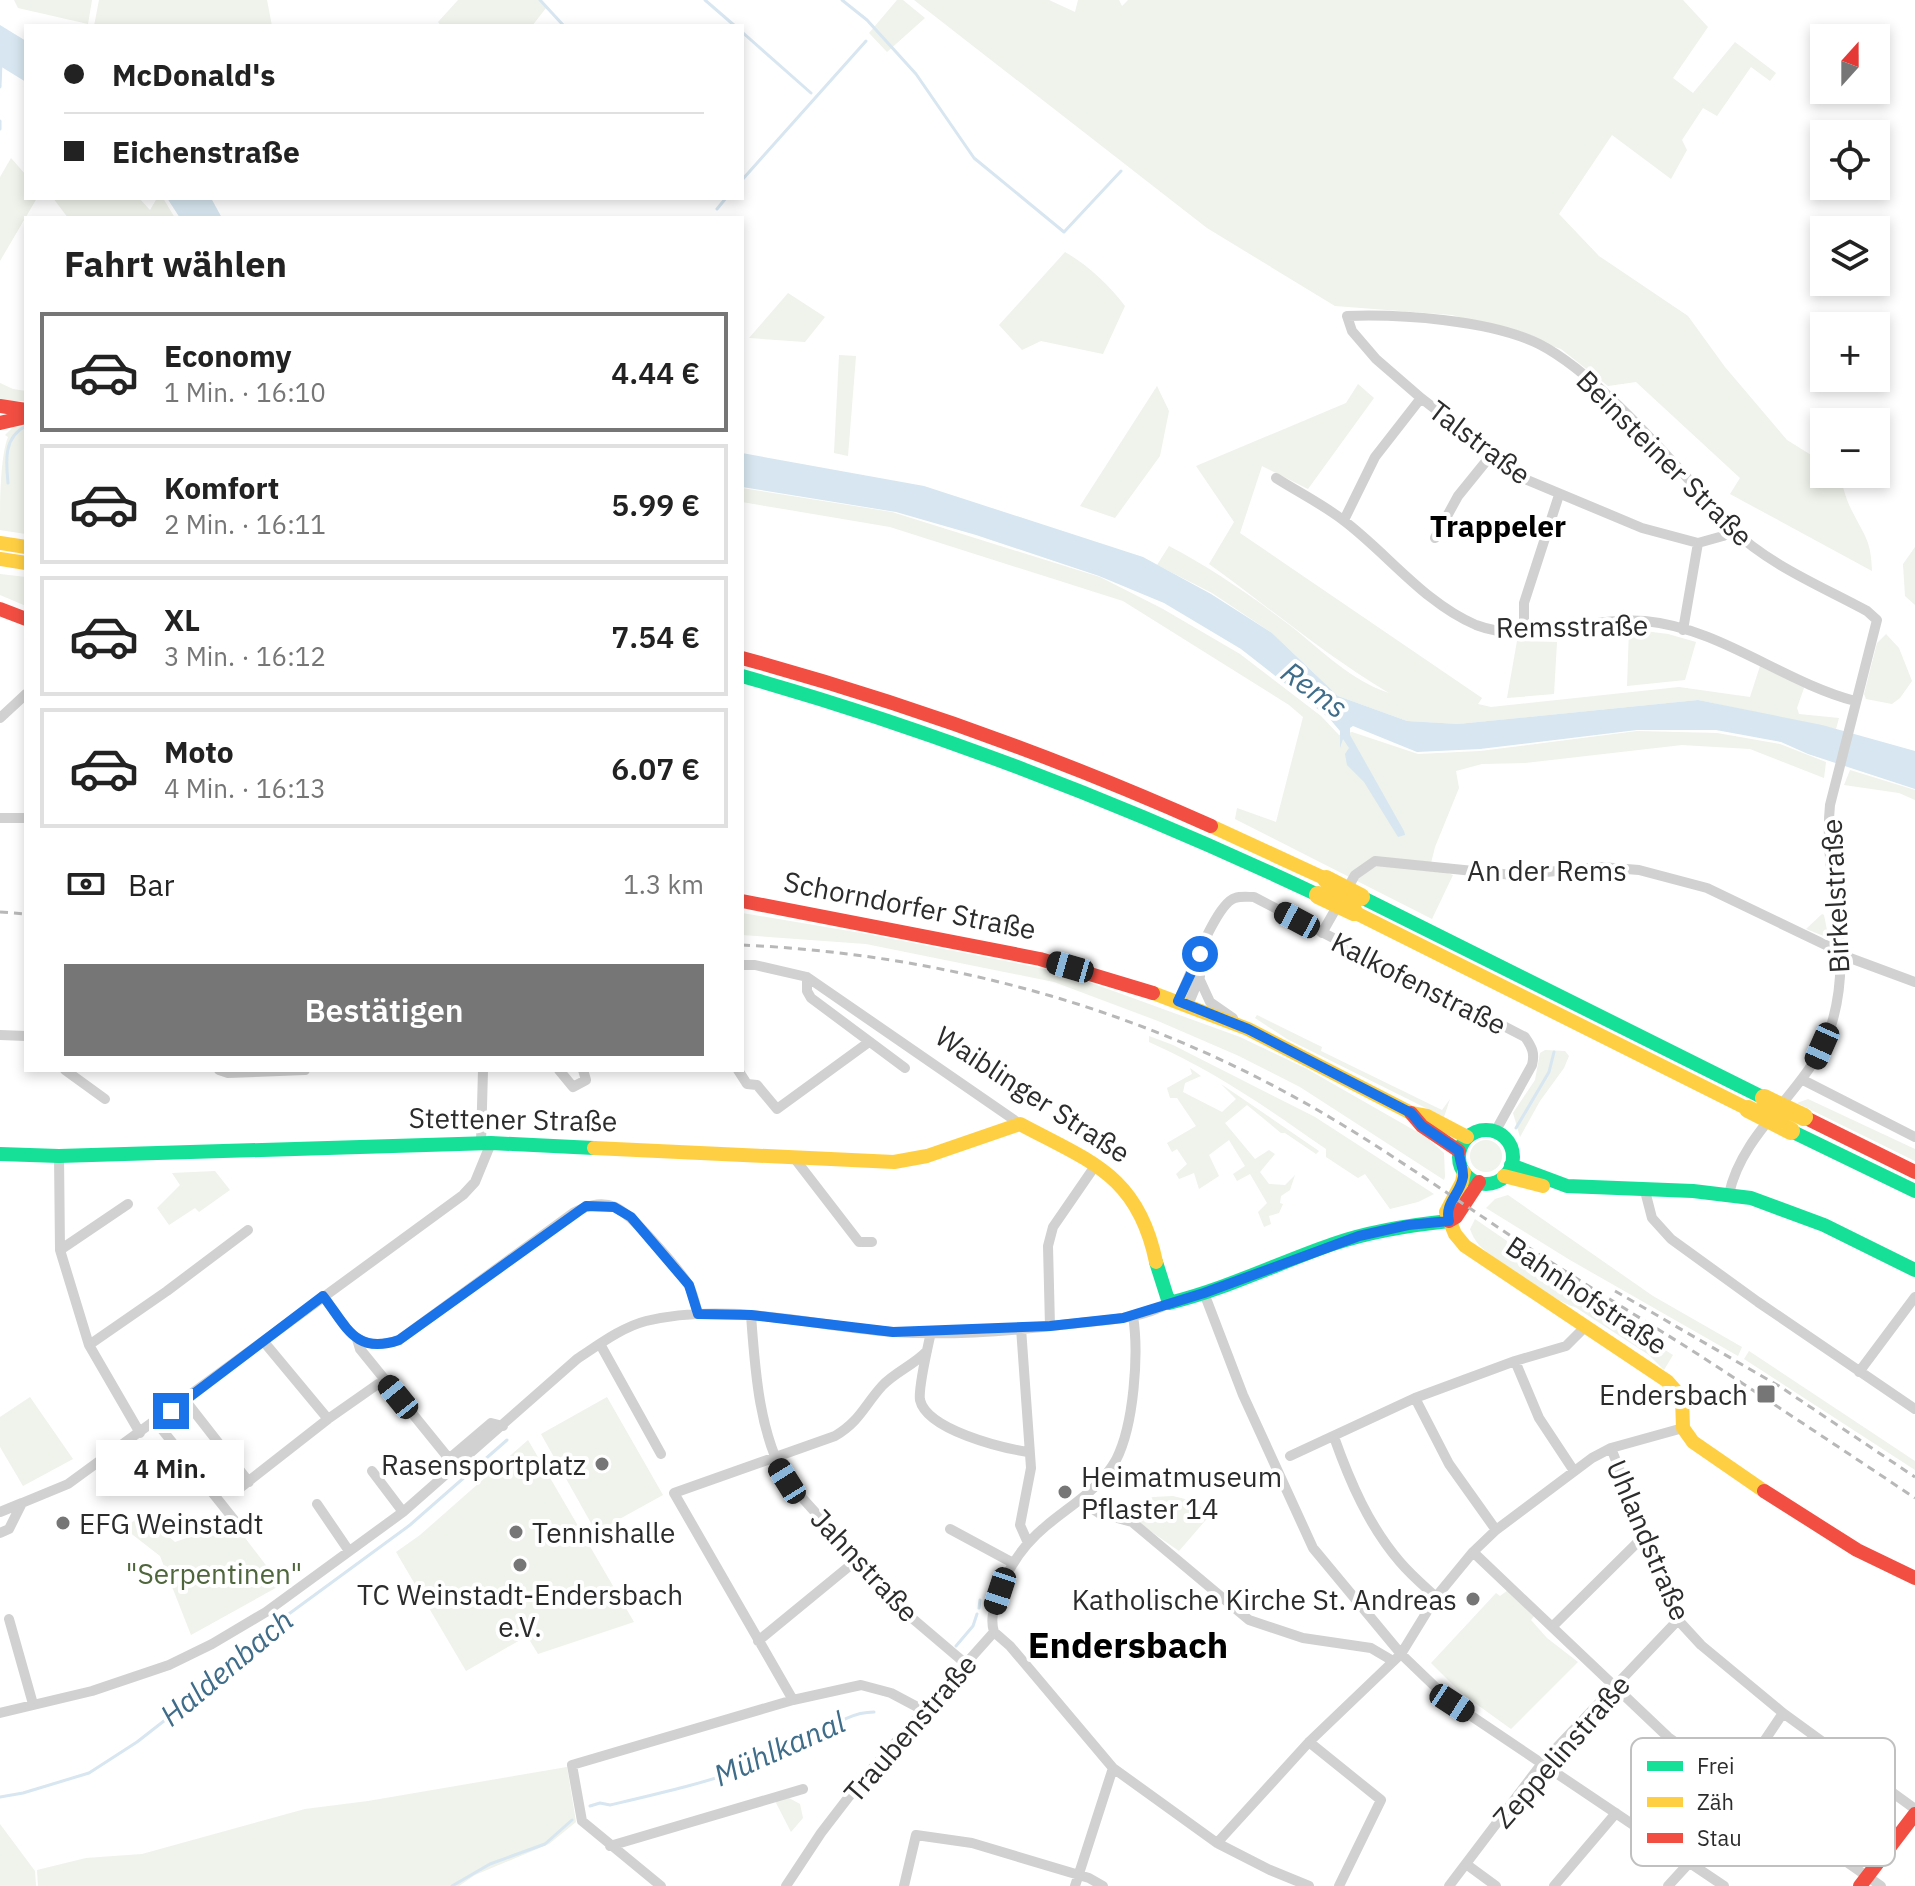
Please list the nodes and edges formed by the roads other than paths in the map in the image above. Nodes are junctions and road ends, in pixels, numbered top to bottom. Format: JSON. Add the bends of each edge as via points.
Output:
{"nodes":[{"id":1,"x":1347,"y":316,"type":"joint"},
{"id":2,"x":1421,"y":398,"type":"junction"},
{"id":3,"x":0,"y":406,"type":"edge"},
{"id":4,"x":13,"y":417,"type":"edge"},
{"id":5,"x":0,"y":436,"type":"edge"},
{"id":6,"x":1492,"y":454,"type":"junction"},
{"id":7,"x":1276,"y":478,"type":"dead end"},
{"id":8,"x":1559,"y":495,"type":"junction"},
{"id":9,"x":1344,"y":520,"type":"junction"},
{"id":10,"x":1732,"y":530,"type":"junction"},
{"id":11,"x":1435,"y":538,"type":"dead end"},
{"id":12,"x":0,"y":543,"type":"edge"},
{"id":13,"x":1698,"y":543,"type":"junction"},
{"id":14,"x":24,"y":547,"type":"edge"},
{"id":15,"x":0,"y":559,"type":"edge"},
{"id":16,"x":24,"y":563,"type":"edge"},
{"id":17,"x":0,"y":609,"type":"edge"},
{"id":18,"x":24,"y":618,"type":"edge"},
{"id":19,"x":1877,"y":620,"type":"joint"},
{"id":20,"x":1683,"y":630,"type":"junction"},
{"id":21,"x":1524,"y":631,"type":"junction"},
{"id":22,"x":744,"y":659,"type":"edge"},
{"id":23,"x":744,"y":677,"type":"edge"},
{"id":24,"x":24,"y":696,"type":"edge"},
{"id":25,"x":1855,"y":701,"type":"junction"},
{"id":26,"x":0,"y":718,"type":"edge"},
{"id":27,"x":0,"y":818,"type":"edge"},
{"id":28,"x":24,"y":818,"type":"edge"},
{"id":29,"x":1322,"y":887,"type":"junction"},
{"id":30,"x":744,"y":901,"type":"edge"},
{"id":31,"x":1358,"y":904,"type":"junction"},
{"id":32,"x":1322,"y":933,"type":"junction"},
{"id":33,"x":1200,"y":954,"type":"junction"},
{"id":34,"x":1842,"y":954,"type":"junction"},
{"id":35,"x":744,"y":965,"type":"edge"},
{"id":36,"x":807,"y":977,"type":"junction"},
{"id":37,"x":1199,"y":978,"type":"junction"},
{"id":38,"x":1915,"y":982,"type":"edge"},
{"id":39,"x":1183,"y":1003,"type":"junction"},
{"id":40,"x":1248,"y":1029,"type":"junction"},
{"id":41,"x":0,"y":1035,"type":"edge"},
{"id":42,"x":24,"y":1038,"type":"edge"},
{"id":43,"x":869,"y":1042,"type":"junction"},
{"id":44,"x":905,"y":1068,"type":"dead end"},
{"id":45,"x":68,"y":1072,"type":"edge"},
{"id":46,"x":225,"y":1072,"type":"edge"},
{"id":47,"x":254,"y":1072,"type":"edge"},
{"id":48,"x":483,"y":1072,"type":"edge"},
{"id":49,"x":561,"y":1072,"type":"edge"},
{"id":50,"x":584,"y":1072,"type":"edge"},
{"id":51,"x":739,"y":1072,"type":"edge"},
{"id":52,"x":1803,"y":1080,"type":"junction"},
{"id":53,"x":105,"y":1099,"type":"dead end"},
{"id":54,"x":1020,"y":1124,"type":"junction"},
{"id":55,"x":1797,"y":1124,"type":"junction"},
{"id":56,"x":1495,"y":1132,"type":"junction"},
{"id":57,"x":1915,"y":1137,"type":"edge"},
{"id":58,"x":486,"y":1143,"type":"junction"},
{"id":59,"x":1463,"y":1144,"type":"junction"},
{"id":60,"x":0,"y":1154,"type":"edge"},
{"id":61,"x":59,"y":1156,"type":"junction"},
{"id":62,"x":795,"y":1159,"type":"junction"},
{"id":63,"x":1095,"y":1166,"type":"junction"},
{"id":64,"x":1508,"y":1170,"type":"junction"},
{"id":65,"x":1915,"y":1172,"type":"edge"},
{"id":66,"x":1471,"y":1177,"type":"junction"},
{"id":67,"x":1645,"y":1191,"type":"junction"},
{"id":68,"x":1915,"y":1191,"type":"edge"},
{"id":69,"x":1729,"y":1194,"type":"junction"},
{"id":70,"x":128,"y":1204,"type":"dead end"},
{"id":71,"x":1449,"y":1221,"type":"junction"},
{"id":72,"x":248,"y":1230,"type":"dead end"},
{"id":73,"x":872,"y":1242,"type":"dead end"},
{"id":74,"x":60,"y":1250,"type":"junction"},
{"id":75,"x":1915,"y":1270,"type":"edge"},
{"id":76,"x":1204,"y":1293,"type":"junction"},
{"id":77,"x":323,"y":1296,"type":"junction"},
{"id":78,"x":1915,"y":1297,"type":"edge"},
{"id":79,"x":1169,"y":1303,"type":"junction"},
{"id":80,"x":698,"y":1314,"type":"junction"},
{"id":81,"x":751,"y":1315,"type":"junction"},
{"id":82,"x":1133,"y":1316,"type":"junction"},
{"id":83,"x":1050,"y":1326,"type":"junction"},
{"id":84,"x":1585,"y":1327,"type":"junction"},
{"id":85,"x":1021,"y":1328,"type":"junction"},
{"id":86,"x":931,"y":1332,"type":"junction"},
{"id":87,"x":357,"y":1339,"type":"junction"},
{"id":88,"x":264,"y":1342,"type":"junction"},
{"id":89,"x":600,"y":1344,"type":"junction"},
{"id":90,"x":89,"y":1345,"type":"junction"},
{"id":91,"x":927,"y":1351,"type":"junction"},
{"id":92,"x":1515,"y":1361,"type":"junction"},
{"id":93,"x":1859,"y":1372,"type":"junction"},
{"id":94,"x":378,"y":1384,"type":"dead end"},
{"id":95,"x":1415,"y":1398,"type":"junction"},
{"id":96,"x":185,"y":1400,"type":"junction"},
{"id":97,"x":1915,"y":1409,"type":"edge"},
{"id":98,"x":328,"y":1419,"type":"junction"},
{"id":99,"x":156,"y":1422,"type":"junction"},
{"id":100,"x":503,"y":1426,"type":"junction"},
{"id":101,"x":1683,"y":1428,"type":"junction"},
{"id":102,"x":140,"y":1433,"type":"junction"},
{"id":103,"x":1334,"y":1437,"type":"junction"},
{"id":104,"x":1611,"y":1448,"type":"junction"},
{"id":105,"x":1028,"y":1452,"type":"junction"},
{"id":106,"x":661,"y":1454,"type":"dead end"},
{"id":107,"x":1290,"y":1456,"type":"dead end"},
{"id":108,"x":773,"y":1458,"type":"junction"},
{"id":109,"x":372,"y":1471,"type":"dead end"},
{"id":110,"x":1574,"y":1471,"type":"junction"},
{"id":111,"x":249,"y":1482,"type":"junction"},
{"id":112,"x":236,"y":1491,"type":"dead end"},
{"id":113,"x":1081,"y":1501,"type":"junction"},
{"id":114,"x":22,"y":1503,"type":"junction"},
{"id":115,"x":317,"y":1504,"type":"dead end"},
{"id":116,"x":0,"y":1512,"type":"edge"},
{"id":117,"x":403,"y":1512,"type":"junction"},
{"id":118,"x":235,"y":1521,"type":"dead end"},
{"id":119,"x":1,"y":1529,"type":"edge"},
{"id":120,"x":950,"y":1529,"type":"dead end"},
{"id":121,"x":1496,"y":1530,"type":"junction"},
{"id":122,"x":1645,"y":1535,"type":"junction"},
{"id":123,"x":1028,"y":1543,"type":"junction"},
{"id":124,"x":349,"y":1551,"type":"junction"},
{"id":125,"x":1473,"y":1552,"type":"junction"},
{"id":126,"x":858,"y":1559,"type":"junction"},
{"id":127,"x":1013,"y":1563,"type":"junction"},
{"id":128,"x":1915,"y":1578,"type":"edge"},
{"id":129,"x":1436,"y":1597,"type":"junction"},
{"id":130,"x":9,"y":1619,"type":"dead end"},
{"id":131,"x":1678,"y":1620,"type":"junction"},
{"id":132,"x":1552,"y":1627,"type":"junction"},
{"id":133,"x":994,"y":1632,"type":"junction"},
{"id":134,"x":758,"y":1641,"type":"junction"},
{"id":135,"x":1397,"y":1657,"type":"junction"},
{"id":136,"x":966,"y":1664,"type":"junction"},
{"id":137,"x":1615,"y":1688,"type":"junction"},
{"id":138,"x":793,"y":1700,"type":"junction"},
{"id":139,"x":33,"y":1704,"type":"junction"},
{"id":140,"x":923,"y":1710,"type":"junction"},
{"id":141,"x":0,"y":1713,"type":"edge"},
{"id":142,"x":1783,"y":1713,"type":"junction"},
{"id":143,"x":1670,"y":1738,"type":"edge"},
{"id":144,"x":1765,"y":1738,"type":"edge"},
{"id":145,"x":1816,"y":1738,"type":"edge"},
{"id":146,"x":1309,"y":1742,"type":"junction"},
{"id":147,"x":1543,"y":1762,"type":"junction"},
{"id":148,"x":1113,"y":1768,"type":"junction"},
{"id":149,"x":803,"y":1789,"type":"dead end"},
{"id":150,"x":1895,"y":1797,"type":"edge"},
{"id":151,"x":1915,"y":1812,"type":"edge"},
{"id":152,"x":1616,"y":1813,"type":"junction"},
{"id":153,"x":1631,"y":1823,"type":"edge"},
{"id":154,"x":1217,"y":1843,"type":"junction"},
{"id":155,"x":1895,"y":1844,"type":"edge"},
{"id":156,"x":610,"y":1846,"type":"junction"},
{"id":157,"x":1466,"y":1864,"type":"junction"},
{"id":158,"x":1686,"y":1866,"type":"edge"},
{"id":159,"x":1696,"y":1866,"type":"edge"},
{"id":160,"x":1847,"y":1866,"type":"edge"},
{"id":161,"x":1881,"y":1866,"type":"edge"},
{"id":162,"x":1076,"y":1880,"type":"edge"},
{"id":163,"x":1870,"y":1883,"type":"edge"},
{"id":164,"x":661,"y":1886,"type":"edge"},
{"id":165,"x":786,"y":1886,"type":"edge"},
{"id":166,"x":904,"y":1886,"type":"edge"},
{"id":167,"x":1103,"y":1886,"type":"edge"},
{"id":168,"x":1309,"y":1886,"type":"edge"},
{"id":169,"x":1339,"y":1886,"type":"edge"},
{"id":170,"x":1449,"y":1886,"type":"edge"},
{"id":171,"x":1496,"y":1886,"type":"edge"},
{"id":172,"x":1554,"y":1886,"type":"edge"},
{"id":173,"x":1668,"y":1886,"type":"edge"},
{"id":174,"x":1724,"y":1886,"type":"edge"}],
"edges":[{"from":1,"to":2,"type":"street","name":"Talstraße","via":[[1352,331],[1376,359]]},
{"from":1,"to":10,"type":"street","name":"Beinsteiner Straße","via":[[1486,327],[1539,344],[1569,363],[1626,415]]},
{"from":2,"to":6,"type":"street","name":"Talstraße"},
{"from":2,"to":9,"type":"street","via":[[1375,457]]},
{"from":3,"to":4,"type":"main road"},
{"from":4,"to":5,"type":"main road"},
{"from":6,"to":8,"type":"street","name":"Talstraße","via":[[1525,479]]},
{"from":6,"to":11,"type":"street","via":[[1445,515]]},
{"from":7,"to":9,"type":"street","name":"Remsstraße"},
{"from":8,"to":13,"type":"street","name":"Talstraße","via":[[1642,528]]},
{"from":8,"to":21,"type":"street","via":[[1524,603]]},
{"from":9,"to":21,"type":"street","name":"Remsstraße","via":[[1454,613],[1492,630]]},
{"from":10,"to":13,"type":"street"},
{"from":10,"to":19,"type":"street","name":"Beinsteiner Straße"},
{"from":12,"to":14,"type":"main road"},
{"from":13,"to":20,"type":"street"},
{"from":15,"to":16,"type":"main road"},
{"from":17,"to":18,"type":"main road"},
{"from":19,"to":25,"type":"street","name":"Birkelstraße"},
{"from":20,"to":21,"type":"street","name":"Remsstraße","via":[[1646,621],[1612,621]]},
{"from":20,"to":25,"type":"street","name":"Remsstraße"},
{"from":22,"to":29,"type":"main road","via":[[1029,749],[1172,808]]},
{"from":23,"to":29,"type":"main road","via":[[1025,766]]},
{"from":24,"to":26,"type":"street"},
{"from":25,"to":34,"type":"street","name":"Birkelstraße","via":[[1827,835]]},
{"from":27,"to":28,"type":"street"},
{"from":29,"to":31,"type":"main road","bridge":true},
{"from":30,"to":39,"type":"main road","name":"Schorndorfer Straße","via":[[1040,959]]},
{"from":31,"to":55,"type":"main road","bridge":true,"via":[[1748,1109]]},
{"from":31,"to":55,"type":"main road","bridge":true,"via":[[1764,1098]]},
{"from":32,"to":33,"type":"street","name":"Kalkofenstraße","via":[[1254,897],[1234,898],[1216,916]]},
{"from":32,"to":34,"type":"street","name":"An der Rems","via":[[1355,875],[1375,861],[1513,875],[1601,867],[1639,870],[1707,888]]},
{"from":32,"to":56,"type":"street","name":"Kalkofenstraße","via":[[1525,1037],[1532,1047],[1532,1065]]},
{"from":33,"to":37,"type":"street","name":"Kalkofenstraße"},
{"from":33,"to":39,"type":"street","name":"Kalkofenstraße"},
{"from":34,"to":38,"type":"street","name":"An der Rems"},
{"from":34,"to":52,"type":"street","name":"Birkelstraße","via":[[1829,1031]]},
{"from":35,"to":36,"type":"street","name":"Waiblinger Straße"},
{"from":36,"to":43,"type":"street","name":"Waiblinger Straße","via":[[811,998]]},
{"from":36,"to":54,"type":"street","name":"Waiblinger Straße"},
{"from":37,"to":39,"type":"street","name":"Kalkofenstraße"},
{"from":37,"to":40,"type":"street","name":"Schorndorfer Straße","via":[[1210,1002]]},
{"from":39,"to":40,"type":"main road","name":"Schorndorfer Straße"},
{"from":40,"to":59,"type":"main road","name":"Schorndorfer Straße","via":[[1411,1113],[1427,1116]]},
{"from":41,"to":42,"type":"street"},
{"from":43,"to":44,"type":"street","name":"Waiblinger Straße"},
{"from":43,"to":51,"type":"street","via":[[777,1109]]},
{"from":45,"to":53,"type":"street"},
{"from":46,"to":47,"type":"street"},
{"from":48,"to":58,"type":"street"},
{"from":49,"to":50,"type":"street","via":[[573,1087],[586,1080]]},
{"from":52,"to":57,"type":"street"},
{"from":52,"to":69,"type":"street","name":"Birkelstraße","via":[[1745,1153]]},
{"from":54,"to":62,"type":"main road","name":"Stettener Straße","via":[[905,1160]]},
{"from":54,"to":63,"type":"main road","name":"Waiblinger Straße"},
{"from":55,"to":65,"type":"main road"},
{"from":55,"to":68,"type":"main road"},
{"from":56,"to":59,"type":"main road","via":[[1480,1130]]},
{"from":56,"to":64,"type":"main road","via":[[1511,1149]]},
{"from":58,"to":61,"type":"main road","name":"Stettener Straße"},
{"from":58,"to":62,"type":"main road","name":"Stettener Straße"},
{"from":58,"to":77,"type":"street","via":[[475,1182],[463,1195]]},
{"from":59,"to":66,"type":"main road","via":[[1459,1158]]},
{"from":60,"to":61,"type":"main road","name":"Stettener Straße"},
{"from":61,"to":74,"type":"street"},
{"from":62,"to":73,"type":"street","via":[[859,1242]]},
{"from":63,"to":79,"type":"main road","name":"Waiblinger Straße","via":[[1124,1186],[1141,1211]]},
{"from":63,"to":83,"type":"street","via":[[1053,1227],[1048,1246]]},
{"from":64,"to":66,"type":"main road","via":[[1493,1182]]},
{"from":64,"to":67,"type":"main road","via":[[1567,1186]]},
{"from":66,"to":71,"type":"main road","via":[[1448,1207]]},
{"from":67,"to":69,"type":"main road"},
{"from":67,"to":93,"type":"street","via":[[1652,1218],[1671,1239]]},
{"from":69,"to":75,"type":"main road","via":[[1797,1216]]},
{"from":70,"to":74,"type":"street"},
{"from":71,"to":76,"type":"main road","via":[[1359,1236]]},
{"from":71,"to":84,"type":"main road","name":"Bahnhofstraße","via":[[1472,1251]]},
{"from":72,"to":90,"type":"street"},
{"from":74,"to":90,"type":"street"},
{"from":76,"to":79,"type":"main road"},
{"from":76,"to":135,"type":"street","via":[[1243,1395],[1313,1548]]},
{"from":77,"to":87,"type":"street"},
{"from":77,"to":88,"type":"street"},
{"from":78,"to":93,"type":"street"},
{"from":79,"to":82,"type":"street"},
{"from":80,"to":81,"type":"street"},
{"from":80,"to":87,"type":"street","via":[[689,1285],[631,1217],[614,1207],[586,1206],[399,1340],[381,1346]]},
{"from":80,"to":89,"type":"street","via":[[644,1321]]},
{"from":81,"to":86,"type":"street"},
{"from":81,"to":108,"type":"street","name":"Jahnstraße"},
{"from":82,"to":83,"type":"street"},
{"from":82,"to":113,"type":"street","name":"Traubenstraße","via":[[1136,1355],[1123,1443],[1115,1461]]},
{"from":83,"to":85,"type":"street"},
{"from":84,"to":92,"type":"street","via":[[1566,1346]]},
{"from":84,"to":101,"type":"main road","name":"Bahnhofstraße","via":[[1677,1390],[1684,1408]]},
{"from":85,"to":86,"type":"street"},
{"from":85,"to":105,"type":"street"},
{"from":86,"to":91,"type":"street"},
{"from":87,"to":100,"type":"street","via":[[446,1455],[451,1457],[491,1423]]},
{"from":88,"to":96,"type":"street"},
{"from":88,"to":98,"type":"street"},
{"from":89,"to":100,"type":"street"},
{"from":89,"to":106,"type":"street"},
{"from":90,"to":102,"type":"street"},
{"from":91,"to":105,"type":"street","via":[[919,1398],[932,1417],[995,1447]]},
{"from":91,"to":108,"type":"street","via":[[884,1384],[852,1426]]},
{"from":92,"to":95,"type":"street"},
{"from":92,"to":110,"type":"street","via":[[1539,1418]]},
{"from":93,"to":97,"type":"street"},
{"from":94,"to":98,"type":"street"},
{"from":95,"to":103,"type":"street"},
{"from":95,"to":121,"type":"street","via":[[1449,1464]]},
{"from":96,"to":99,"type":"street"},
{"from":96,"to":111,"type":"street"},
{"from":98,"to":111,"type":"street"},
{"from":99,"to":102,"type":"street"},
{"from":99,"to":118,"type":"street"},
{"from":100,"to":117,"type":"street"},
{"from":101,"to":104,"type":"street"},
{"from":101,"to":128,"type":"main road","via":[[1693,1442],[1823,1529]]},
{"from":102,"to":114,"type":"street","via":[[68,1484]]},
{"from":103,"to":107,"type":"street"},
{"from":103,"to":129,"type":"street","via":[[1373,1525]]},
{"from":104,"to":110,"type":"street"},
{"from":104,"to":122,"type":"street","name":"Uhlandstraße"},
{"from":105,"to":123,"type":"street","via":[[1031,1468],[1020,1525]]},
{"from":108,"to":126,"type":"street","name":"Jahnstraße","via":[[787,1481]]},
{"from":108,"to":134,"type":"street","via":[[674,1493]]},
{"from":109,"to":117,"type":"street"},
{"from":110,"to":121,"type":"street"},
{"from":111,"to":112,"type":"street"},
{"from":113,"to":123,"type":"street","name":"Traubenstraße"},
{"from":113,"to":135,"type":"street","via":[[1132,1522],[1249,1620],[1303,1638]]},
{"from":114,"to":116,"type":"street"},
{"from":114,"to":119,"type":"street","via":[[9,1529]]},
{"from":115,"to":124,"type":"street"},
{"from":117,"to":124,"type":"street"},
{"from":120,"to":127,"type":"street"},
{"from":121,"to":125,"type":"street"},
{"from":122,"to":131,"type":"street","name":"Uhlandstraße"},
{"from":122,"to":132,"type":"street"},
{"from":123,"to":127,"type":"street","name":"Traubenstraße"},
{"from":124,"to":139,"type":"street","via":[[266,1612],[169,1665]]},
{"from":125,"to":129,"type":"street"},
{"from":125,"to":132,"type":"street"},
{"from":126,"to":134,"type":"street"},
{"from":126,"to":136,"type":"street","name":"Jahnstraße","via":[[906,1613]]},
{"from":127,"to":133,"type":"street","name":"Traubenstraße","via":[[993,1614]]},
{"from":129,"to":135,"type":"street"},
{"from":130,"to":139,"type":"street"},
{"from":131,"to":137,"type":"street","name":"Zeppelinstraße"},
{"from":131,"to":142,"type":"street","name":"Uhlandstraße"},
{"from":132,"to":137,"type":"street"},
{"from":133,"to":136,"type":"street","name":"Traubenstraße"},
{"from":133,"to":148,"type":"street"},
{"from":134,"to":138,"type":"street"},
{"from":135,"to":146,"type":"street"},
{"from":135,"to":147,"type":"street","via":[[1452,1703]]},
{"from":136,"to":140,"type":"street","name":"Traubenstraße"},
{"from":137,"to":143,"type":"street"},
{"from":137,"to":147,"type":"street","name":"Zeppelinstraße"},
{"from":138,"to":140,"type":"street","via":[[861,1685]]},
{"from":138,"to":156,"type":"street","via":[[572,1765],[582,1821]]},
{"from":139,"to":141,"type":"street"},
{"from":140,"to":165,"type":"street","name":"Traubenstraße","via":[[861,1781]]},
{"from":142,"to":144,"type":"street"},
{"from":142,"to":145,"type":"street","name":"Uhlandstraße"},
{"from":146,"to":154,"type":"street"},
{"from":146,"to":169,"type":"street","via":[[1381,1800]]},
{"from":147,"to":152,"type":"street"},
{"from":147,"to":157,"type":"street","name":"Zeppelinstraße"},
{"from":148,"to":154,"type":"street"},
{"from":148,"to":162,"type":"street"},
{"from":149,"to":156,"type":"street"},
{"from":150,"to":151,"type":"street","name":"Uhlandstraße"},
{"from":151,"to":155,"type":"main road"},
{"from":152,"to":153,"type":"street"},
{"from":152,"to":172,"type":"street"},
{"from":154,"to":168,"type":"street"},
{"from":156,"to":164,"type":"street"},
{"from":157,"to":170,"type":"street","name":"Zeppelinstraße"},
{"from":157,"to":171,"type":"street"},
{"from":158,"to":173,"type":"street"},
{"from":159,"to":174,"type":"street"},
{"from":160,"to":163,"type":"street"},
{"from":161,"to":163,"type":"main road"},
{"from":162,"to":166,"type":"street","via":[[972,1843],[916,1835]]},
{"from":162,"to":167,"type":"street"}]}
